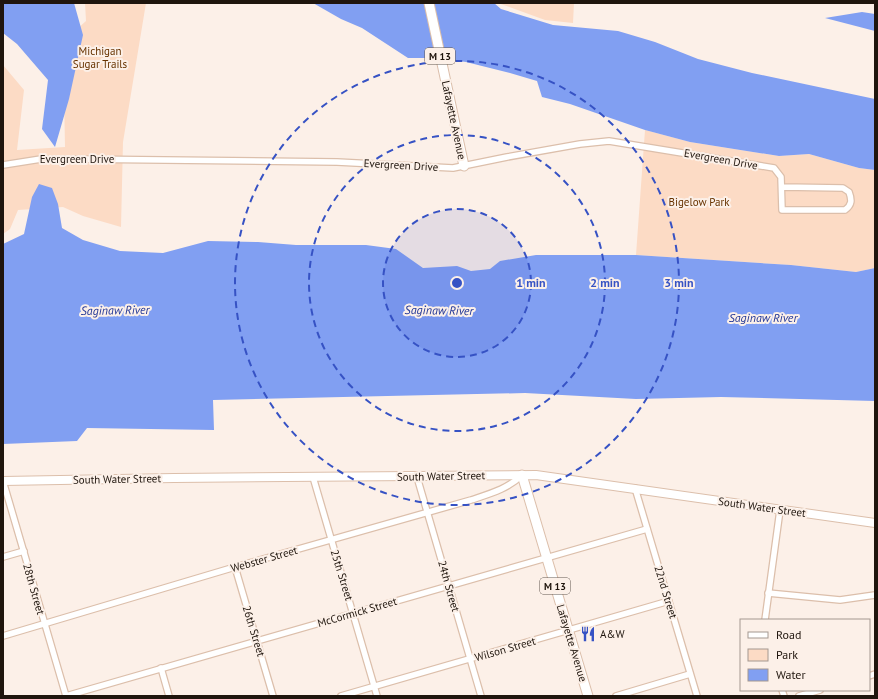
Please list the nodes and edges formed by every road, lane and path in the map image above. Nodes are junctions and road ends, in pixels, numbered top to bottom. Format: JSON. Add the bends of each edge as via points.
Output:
{"nodes":[{"id":1,"x":429,"y":3,"type":"edge"},
{"id":2,"x":3,"y":164,"type":"edge"},
{"id":3,"x":464,"y":166,"type":"junction"},
{"id":4,"x":782,"y":187,"type":"junction"},
{"id":5,"x":522,"y":475,"type":"junction"},
{"id":6,"x":313,"y":477,"type":"junction"},
{"id":7,"x":417,"y":477,"type":"junction"},
{"id":8,"x":3,"y":481,"type":"edge"},
{"id":9,"x":635,"y":488,"type":"junction"},
{"id":10,"x":780,"y":510,"type":"junction"},
{"id":11,"x":427,"y":512,"type":"junction"},
{"id":12,"x":875,"y":523,"type":"edge"},
{"id":13,"x":647,"y":529,"type":"junction"},
{"id":14,"x":331,"y":539,"type":"junction"},
{"id":15,"x":24,"y":551,"type":"junction"},
{"id":16,"x":3,"y":557,"type":"edge"},
{"id":17,"x":547,"y":558,"type":"junction"},
{"id":18,"x":235,"y":567,"type":"junction"},
{"id":19,"x":449,"y":586,"type":"junction"},
{"id":20,"x":768,"y":593,"type":"junction"},
{"id":21,"x":875,"y":595,"type":"edge"},
{"id":22,"x":669,"y":600,"type":"junction"},
{"id":23,"x":353,"y":613,"type":"junction"},
{"id":24,"x":765,"y":619,"type":"edge"},
{"id":25,"x":44,"y":624,"type":"junction"},
{"id":26,"x":568,"y":630,"type":"junction"},
{"id":27,"x":3,"y":636,"type":"edge"},
{"id":28,"x":257,"y":640,"type":"junction"},
{"id":29,"x":470,"y":659,"type":"junction"},
{"id":30,"x":161,"y":668,"type":"junction"},
{"id":31,"x":690,"y":674,"type":"junction"},
{"id":32,"x":375,"y":686,"type":"junction"},
{"id":33,"x":816,"y":691,"type":"edge"},
{"id":34,"x":66,"y":696,"type":"edge"},
{"id":35,"x":169,"y":696,"type":"edge"},
{"id":36,"x":273,"y":696,"type":"edge"},
{"id":37,"x":341,"y":696,"type":"edge"},
{"id":38,"x":377,"y":696,"type":"edge"},
{"id":39,"x":481,"y":696,"type":"edge"},
{"id":40,"x":588,"y":696,"type":"edge"},
{"id":41,"x":616,"y":696,"type":"edge"},
{"id":42,"x":697,"y":696,"type":"edge"},
{"id":43,"x":799,"y":696,"type":"edge"}],
"edges":[{"from":1,"to":3,"type":"main road","name":"Lafayette Avenue","number":"M 13"},
{"from":2,"to":3,"type":"street","name":"Evergreen Drive","via":[[41,159],[73,159],[337,162],[453,168]]},
{"from":3,"to":4,"type":"street","name":"Evergreen Drive","via":[[609,141],[774,168],[782,177]]},
{"from":4,"to":4,"type":"street","name":"Evergreen Drive","via":[[843,188],[849,192],[852,200],[845,210],[782,210]]},
{"from":5,"to":7,"type":"street","name":"South Water Street"},
{"from":5,"to":9,"type":"street","name":"South Water Street"},
{"from":5,"to":11,"type":"street","name":"Webster Street","via":[[516,482],[496,492]]},
{"from":5,"to":17,"type":"main road","name":"Lafayette Avenue","number":"M 13"},
{"from":6,"to":7,"type":"street","name":"South Water Street"},
{"from":6,"to":8,"type":"street","name":"South Water Street"},
{"from":6,"to":14,"type":"street","name":"25th Street"},
{"from":7,"to":11,"type":"street","name":"24th Street"},
{"from":8,"to":15,"type":"street","name":"28th Street"},
{"from":9,"to":10,"type":"street","name":"South Water Street"},
{"from":9,"to":13,"type":"street","name":"22nd Street"},
{"from":10,"to":12,"type":"street","name":"South Water Street"},
{"from":10,"to":20,"type":"street"},
{"from":11,"to":14,"type":"street","name":"Webster Street"},
{"from":11,"to":19,"type":"street","name":"24th Street"},
{"from":13,"to":17,"type":"street","name":"McCormick Street"},
{"from":13,"to":22,"type":"street","name":"22nd Street"},
{"from":14,"to":18,"type":"street","name":"Webster Street"},
{"from":14,"to":23,"type":"street","name":"25th Street"},
{"from":15,"to":16,"type":"street"},
{"from":15,"to":25,"type":"street","name":"28th Street"},
{"from":17,"to":19,"type":"street","name":"McCormick Street"},
{"from":17,"to":26,"type":"main road","name":"Lafayette Avenue","number":"M 13"},
{"from":18,"to":25,"type":"street","name":"Webster Street"},
{"from":18,"to":28,"type":"street","name":"26th Street"},
{"from":19,"to":23,"type":"street","name":"McCormick Street"},
{"from":19,"to":29,"type":"street","name":"24th Street"},
{"from":20,"to":21,"type":"street","via":[[840,600]]},
{"from":20,"to":24,"type":"street"},
{"from":22,"to":26,"type":"street","name":"Wilson Street"},
{"from":22,"to":31,"type":"street","name":"22nd Street"},
{"from":23,"to":28,"type":"street","name":"McCormick Street"},
{"from":23,"to":32,"type":"street","name":"25th Street"},
{"from":25,"to":27,"type":"street","name":"Webster Street"},
{"from":25,"to":34,"type":"street","name":"28th Street"},
{"from":26,"to":29,"type":"street","name":"Wilson Street"},
{"from":26,"to":40,"type":"main road","name":"Lafayette Avenue","number":"M 13"},
{"from":28,"to":30,"type":"street","name":"McCormick Street"},
{"from":28,"to":36,"type":"street","name":"26th Street"},
{"from":29,"to":32,"type":"street","name":"Wilson Street"},
{"from":29,"to":39,"type":"street","name":"24th Street"},
{"from":30,"to":34,"type":"street","name":"McCormick Street"},
{"from":30,"to":35,"type":"street"},
{"from":31,"to":41,"type":"street"},
{"from":31,"to":42,"type":"street","name":"22nd Street"},
{"from":32,"to":37,"type":"street","name":"Wilson Street"},
{"from":32,"to":38,"type":"street","name":"25th Street"},
{"from":33,"to":43,"type":"street"}]}
